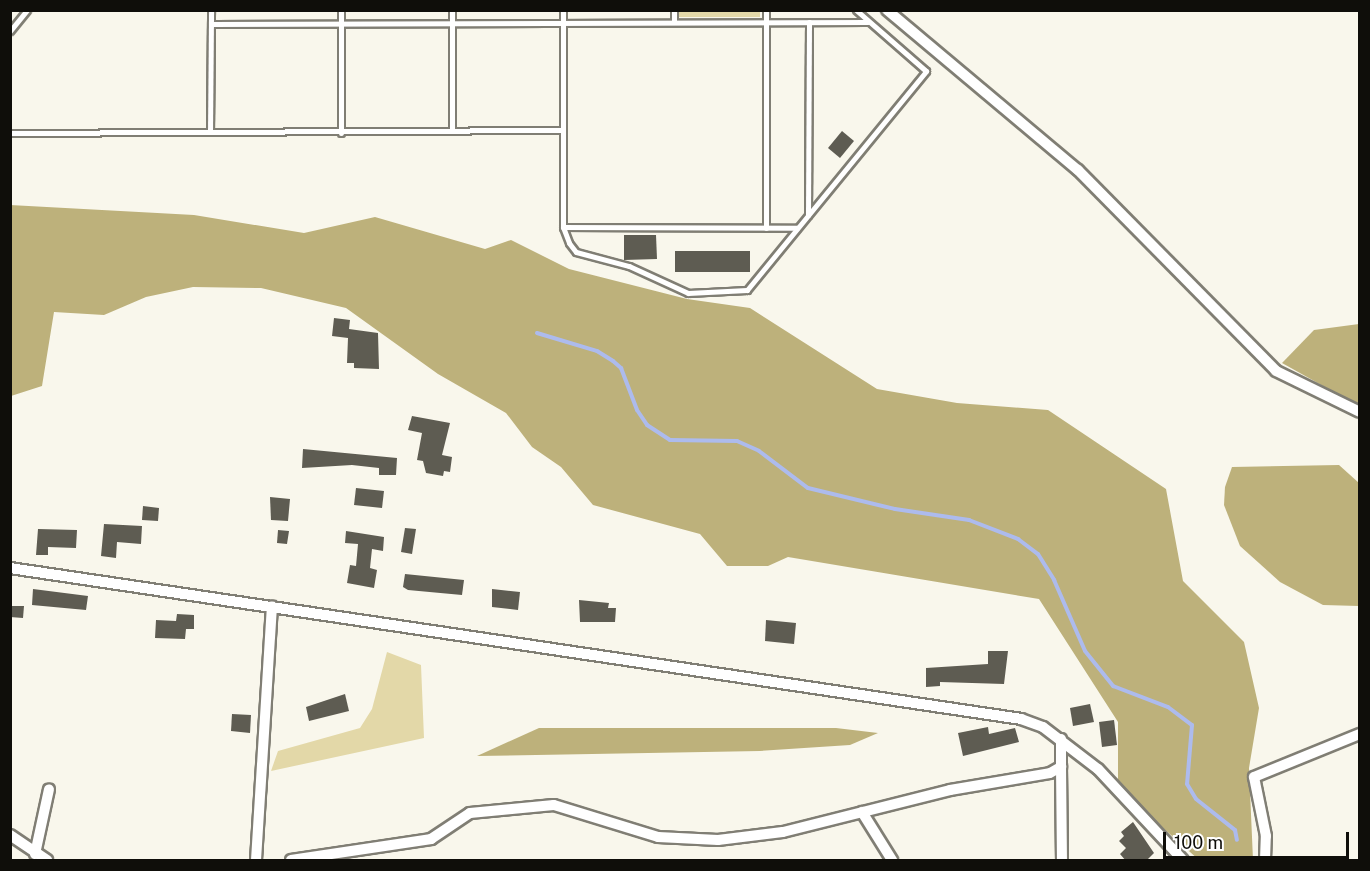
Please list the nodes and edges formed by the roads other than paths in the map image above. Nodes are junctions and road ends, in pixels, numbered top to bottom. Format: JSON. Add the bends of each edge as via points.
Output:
{"nodes":[{"id":1,"x":27,"y":10,"type":"edge"},
{"id":2,"x":211,"y":10,"type":"edge"},
{"id":3,"x":341,"y":10,"type":"edge"},
{"id":4,"x":452,"y":10,"type":"edge"},
{"id":5,"x":563,"y":10,"type":"edge"},
{"id":6,"x":674,"y":10,"type":"edge"},
{"id":7,"x":766,"y":10,"type":"edge"},
{"id":8,"x":856,"y":10,"type":"edge"},
{"id":9,"x":887,"y":10,"type":"edge"},
{"id":10,"x":674,"y":22,"type":"junction"},
{"id":11,"x":766,"y":22,"type":"junction"},
{"id":12,"x":809,"y":22,"type":"junction"},
{"id":13,"x":868,"y":22,"type":"junction"},
{"id":14,"x":452,"y":23,"type":"junction"},
{"id":15,"x":563,"y":23,"type":"junction"},
{"id":16,"x":211,"y":24,"type":"junction"},
{"id":17,"x":341,"y":24,"type":"junction"},
{"id":18,"x":10,"y":31,"type":"edge"},
{"id":19,"x":563,"y":130,"type":"junction"},
{"id":20,"x":452,"y":131,"type":"junction"},
{"id":21,"x":210,"y":132,"type":"junction"},
{"id":22,"x":10,"y":133,"type":"edge"},
{"id":23,"x":341,"y":133,"type":"junction"},
{"id":24,"x":808,"y":215,"type":"junction"},
{"id":25,"x":563,"y":227,"type":"junction"},
{"id":26,"x":766,"y":228,"type":"junction"},
{"id":27,"x":797,"y":228,"type":"junction"},
{"id":28,"x":1359,"y":412,"type":"edge"},
{"id":29,"x":10,"y":568,"type":"edge"},
{"id":30,"x":272,"y":607,"type":"junction"},
{"id":31,"x":1359,"y":734,"type":"edge"},
{"id":32,"x":1062,"y":739,"type":"junction"},
{"id":33,"x":1061,"y":768,"type":"junction"},
{"id":34,"x":49,"y":789,"type":"dead end"},
{"id":35,"x":862,"y":812,"type":"junction"},
{"id":36,"x":10,"y":835,"type":"edge"},
{"id":37,"x":35,"y":854,"type":"junction"},
{"id":38,"x":47,"y":861,"type":"edge"},
{"id":39,"x":256,"y":861,"type":"edge"},
{"id":40,"x":291,"y":861,"type":"edge"},
{"id":41,"x":892,"y":861,"type":"edge"},
{"id":42,"x":1062,"y":861,"type":"edge"},
{"id":43,"x":1183,"y":861,"type":"edge"},
{"id":44,"x":1265,"y":861,"type":"edge"}],
"edges":[{"from":1,"to":18,"type":"lane"},
{"from":2,"to":16,"type":"lane"},
{"from":3,"to":17,"type":"lane"},
{"from":4,"to":14,"type":"lane"},
{"from":5,"to":15,"type":"lane"},
{"from":6,"to":10,"type":"lane"},
{"from":7,"to":11,"type":"lane"},
{"from":8,"to":13,"type":"lane"},
{"from":9,"to":28,"type":"street","via":[[1078,170],[1276,371]]},
{"from":10,"to":11,"type":"lane"},
{"from":10,"to":15,"type":"lane"},
{"from":11,"to":12,"type":"lane"},
{"from":11,"to":26,"type":"lane"},
{"from":12,"to":13,"type":"lane"},
{"from":12,"to":24,"type":"lane"},
{"from":13,"to":24,"type":"lane","via":[[926,71]]},
{"from":14,"to":15,"type":"lane"},
{"from":14,"to":17,"type":"lane"},
{"from":14,"to":20,"type":"lane"},
{"from":15,"to":19,"type":"lane"},
{"from":16,"to":17,"type":"lane"},
{"from":16,"to":21,"type":"lane"},
{"from":17,"to":23,"type":"lane"},
{"from":19,"to":20,"type":"lane"},
{"from":19,"to":25,"type":"lane"},
{"from":20,"to":23,"type":"lane"},
{"from":21,"to":22,"type":"lane"},
{"from":21,"to":23,"type":"lane"},
{"from":24,"to":27,"type":"lane"},
{"from":25,"to":26,"type":"lane"},
{"from":25,"to":27,"type":"lane","via":[[576,252],[628,266],[688,293],[747,290]]},
{"from":26,"to":27,"type":"lane"},
{"from":29,"to":30,"type":"street"},
{"from":30,"to":32,"type":"street","via":[[984,711],[1043,727]]},
{"from":30,"to":39,"type":"street"},
{"from":31,"to":44,"type":"street","via":[[1254,777],[1266,836]]},
{"from":32,"to":33,"type":"street"},
{"from":32,"to":43,"type":"street","via":[[1098,769]]},
{"from":33,"to":35,"type":"street"},
{"from":33,"to":42,"type":"street"},
{"from":34,"to":37,"type":"street"},
{"from":35,"to":40,"type":"street","via":[[783,832],[718,840],[658,837],[554,805],[470,813],[431,839]]},
{"from":35,"to":41,"type":"street"},
{"from":36,"to":37,"type":"street"},
{"from":37,"to":38,"type":"street"}]}
